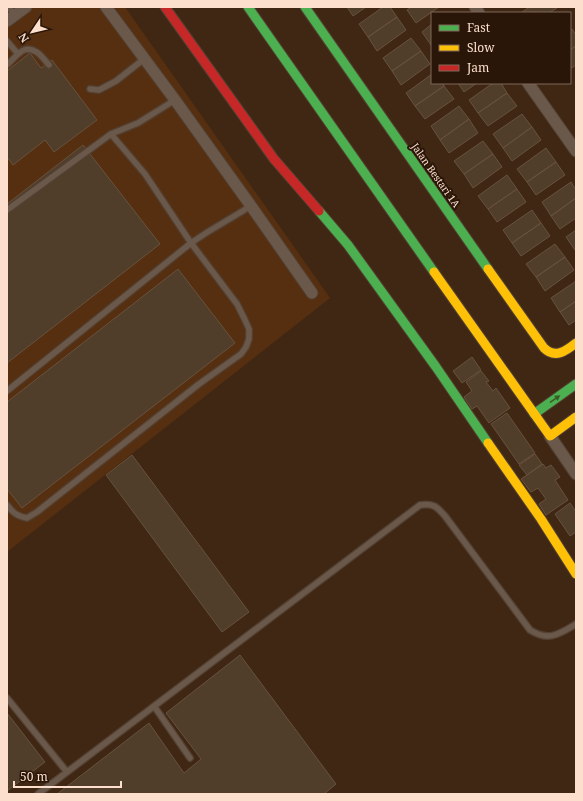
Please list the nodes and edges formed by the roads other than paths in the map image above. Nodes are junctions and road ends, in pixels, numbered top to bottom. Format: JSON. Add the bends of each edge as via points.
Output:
{"nodes":[{"id":1,"x":26,"y":7,"type":"edge"},
{"id":2,"x":106,"y":7,"type":"edge"},
{"id":3,"x":165,"y":7,"type":"edge"},
{"id":4,"x":248,"y":7,"type":"edge"},
{"id":5,"x":305,"y":7,"type":"edge"},
{"id":6,"x":10,"y":14,"type":"edge"},
{"id":7,"x":7,"y":41,"type":"edge"},
{"id":8,"x":18,"y":54,"type":"junction"},
{"id":9,"x":144,"y":59,"type":"junction"},
{"id":10,"x":8,"y":64,"type":"edge"},
{"id":11,"x":49,"y":65,"type":"dead end"},
{"id":12,"x":529,"y":84,"type":"edge"},
{"id":13,"x":90,"y":89,"type":"dead end"},
{"id":14,"x":175,"y":100,"type":"junction"},
{"id":15,"x":111,"y":134,"type":"junction"},
{"id":16,"x":576,"y":151,"type":"edge"},
{"id":17,"x":251,"y":206,"type":"junction"},
{"id":18,"x":7,"y":210,"type":"edge"},
{"id":19,"x":191,"y":243,"type":"junction"},
{"id":20,"x":312,"y":293,"type":"dead end"},
{"id":21,"x":576,"y":343,"type":"edge"},
{"id":22,"x":576,"y":384,"type":"edge"},
{"id":23,"x":7,"y":391,"type":"edge"},
{"id":24,"x":534,"y":414,"type":"junction"},
{"id":25,"x":576,"y":417,"type":"edge"},
{"id":26,"x":550,"y":436,"type":"junction"},
{"id":27,"x":576,"y":474,"type":"edge"},
{"id":28,"x":7,"y":505,"type":"edge"},
{"id":29,"x":576,"y":574,"type":"edge"},
{"id":30,"x":576,"y":624,"type":"edge"},
{"id":31,"x":7,"y":698,"type":"edge"},
{"id":32,"x":154,"y":706,"type":"junction"},
{"id":33,"x":190,"y":758,"type":"dead end"},
{"id":34,"x":67,"y":772,"type":"junction"},
{"id":35,"x":38,"y":794,"type":"edge"}],
"edges":[{"from":1,"to":6,"type":"street"},
{"from":2,"to":9,"type":"street"},
{"from":3,"to":29,"type":"street","via":[[274,159],[348,245],[453,392]]},
{"from":4,"to":24,"type":"street"},
{"from":5,"to":21,"type":"street","name":"Jalan Bestari 1A","via":[[544,348],[552,353],[560,353]]},
{"from":7,"to":8,"type":"lane"},
{"from":8,"to":10,"type":"lane"},
{"from":8,"to":11,"type":"lane","via":[[24,50],[33,50]]},
{"from":9,"to":13,"type":"lane","via":[[116,81],[99,90]]},
{"from":9,"to":14,"type":"street"},
{"from":12,"to":16,"type":"street"},
{"from":14,"to":15,"type":"lane","via":[[138,123]]},
{"from":14,"to":17,"type":"street"},
{"from":15,"to":18,"type":"lane"},
{"from":15,"to":19,"type":"lane","via":[[145,174]]},
{"from":17,"to":19,"type":"lane"},
{"from":17,"to":20,"type":"street"},
{"from":19,"to":23,"type":"lane"},
{"from":19,"to":28,"type":"lane","via":[[237,304],[248,329],[249,339],[241,354],[37,512],[27,518],[19,517]]},
{"from":24,"to":22,"type":"street","one_way":true},
{"from":24,"to":26,"type":"street"},
{"from":25,"to":26,"type":"street"},
{"from":26,"to":27,"type":"street"},
{"from":30,"to":32,"type":"lane","via":[[554,636],[530,630],[445,516],[437,507],[420,505]]},
{"from":31,"to":34,"type":"lane"},
{"from":32,"to":33,"type":"lane"},
{"from":32,"to":34,"type":"lane"},
{"from":34,"to":35,"type":"lane"}]}
